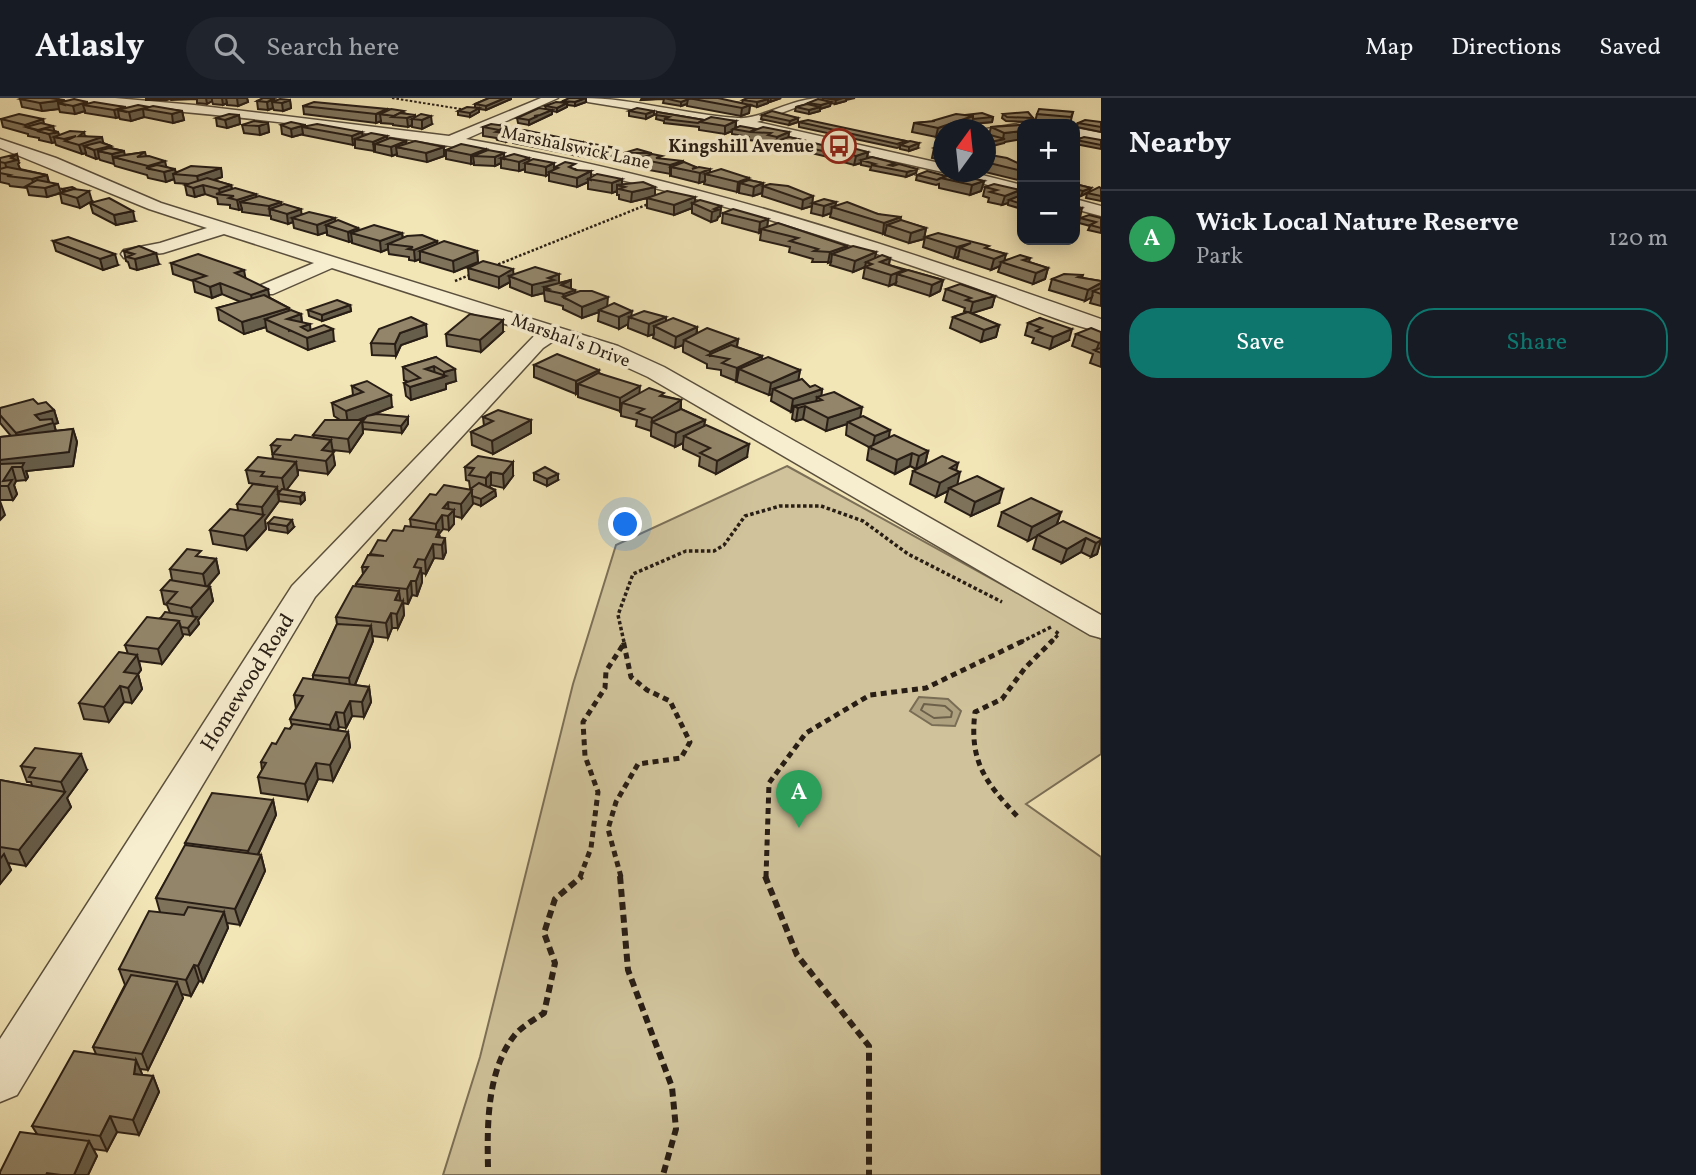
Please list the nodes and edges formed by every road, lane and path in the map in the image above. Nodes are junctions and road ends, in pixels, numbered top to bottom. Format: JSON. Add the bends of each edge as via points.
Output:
{"nodes":[{"id":1,"x":65,"y":98,"type":"edge"},
{"id":2,"x":393,"y":98,"type":"edge"},
{"id":3,"x":552,"y":98,"type":"edge"},
{"id":4,"x":588,"y":98,"type":"edge"},
{"id":5,"x":815,"y":98,"type":"edge"},
{"id":6,"x":93,"y":99,"type":"edge"},
{"id":7,"x":506,"y":116,"type":"junction"},
{"id":8,"x":742,"y":123,"type":"junction"},
{"id":9,"x":1017,"y":128,"type":"edge"},
{"id":10,"x":996,"y":130,"type":"edge"},
{"id":11,"x":1080,"y":133,"type":"edge"},
{"id":12,"x":1101,"y":137,"type":"edge"},
{"id":13,"x":449,"y":141,"type":"junction"},
{"id":14,"x":0,"y":143,"type":"edge"},
{"id":15,"x":932,"y":151,"type":"dead end"},
{"id":16,"x":909,"y":159,"type":"junction"},
{"id":17,"x":933,"y":166,"type":"edge"},
{"id":18,"x":992,"y":182,"type":"edge"},
{"id":19,"x":1017,"y":189,"type":"edge"},
{"id":20,"x":682,"y":191,"type":"junction"},
{"id":21,"x":1080,"y":205,"type":"edge"},
{"id":22,"x":1101,"y":211,"type":"edge"},
{"id":23,"x":224,"y":228,"type":"junction"},
{"id":24,"x":130,"y":254,"type":"edge"},
{"id":25,"x":331,"y":262,"type":"junction"},
{"id":26,"x":267,"y":290,"type":"edge"},
{"id":27,"x":428,"y":292,"type":"junction"},
{"id":28,"x":1101,"y":326,"type":"edge"},
{"id":29,"x":554,"y":331,"type":"junction"},
{"id":30,"x":1003,"y":602,"type":"dead end"},
{"id":31,"x":1039,"y":621,"type":"dead end"},
{"id":32,"x":1051,"y":626,"type":"junction"},
{"id":33,"x":1101,"y":628,"type":"edge"},
{"id":34,"x":623,"y":644,"type":"junction"},
{"id":35,"x":1017,"y":816,"type":"dead end"},
{"id":36,"x":0,"y":1080,"type":"edge"},
{"id":37,"x":488,"y":1167,"type":"dead end"},
{"id":38,"x":663,"y":1175,"type":"edge"},
{"id":39,"x":869,"y":1175,"type":"edge"}],
"edges":[{"from":1,"to":6,"type":"street","name":"Marshalswick Lane"},
{"from":2,"to":7,"type":"path"},
{"from":3,"to":7,"type":"street"},
{"from":4,"to":8,"type":"street"},
{"from":5,"to":8,"type":"street"},
{"from":6,"to":13,"type":"street","name":"Marshalswick Lane"},
{"from":7,"to":13,"type":"street"},
{"from":8,"to":16,"type":"street"},
{"from":9,"to":10,"type":"street"},
{"from":11,"to":12,"type":"street"},
{"from":13,"to":20,"type":"street","name":"Marshalswick Lane"},
{"from":14,"to":23,"type":"street","name":"Marshal's Drive","via":[[51,161],[151,214]]},
{"from":15,"to":16,"type":"street"},
{"from":16,"to":17,"type":"street"},
{"from":18,"to":19,"type":"street"},
{"from":20,"to":27,"type":"path"},
{"from":20,"to":28,"type":"street","name":"Marshalswick Lane","via":[[807,226]]},
{"from":21,"to":22,"type":"street"},
{"from":23,"to":24,"type":"street"},
{"from":23,"to":25,"type":"street","name":"Marshal's Drive"},
{"from":25,"to":26,"type":"street"},
{"from":25,"to":27,"type":"street","name":"Marshal's Drive"},
{"from":27,"to":29,"type":"street","name":"Marshal's Drive"},
{"from":29,"to":33,"type":"street","name":"Marshal's Drive","via":[[656,373]]},
{"from":29,"to":36,"type":"street","name":"Homewood Road","via":[[536,344],[303,592]]},
{"from":30,"to":34,"type":"path","via":[[908,554],[863,521],[821,506],[780,506],[745,516],[724,545],[714,551],[686,551],[633,574],[618,615]]},
{"from":31,"to":32,"type":"path"},
{"from":32,"to":35,"type":"path","via":[[1059,634],[1002,699],[975,712],[971,737],[975,758],[986,784]]},
{"from":32,"to":39,"type":"path","via":[[926,688],[870,695],[806,733],[768,783],[765,876],[797,955],[869,1046]]},
{"from":34,"to":37,"type":"path","via":[[606,671],[605,688],[583,722],[585,756],[598,792],[591,848],[582,876],[555,899],[544,933],[555,963],[544,1013],[513,1037],[498,1071],[486,1128]]},
{"from":34,"to":38,"type":"path","via":[[631,677],[670,701],[690,742],[681,758],[638,764],[615,802],[608,830],[622,883],[628,971],[672,1087],[676,1129]]}]}
